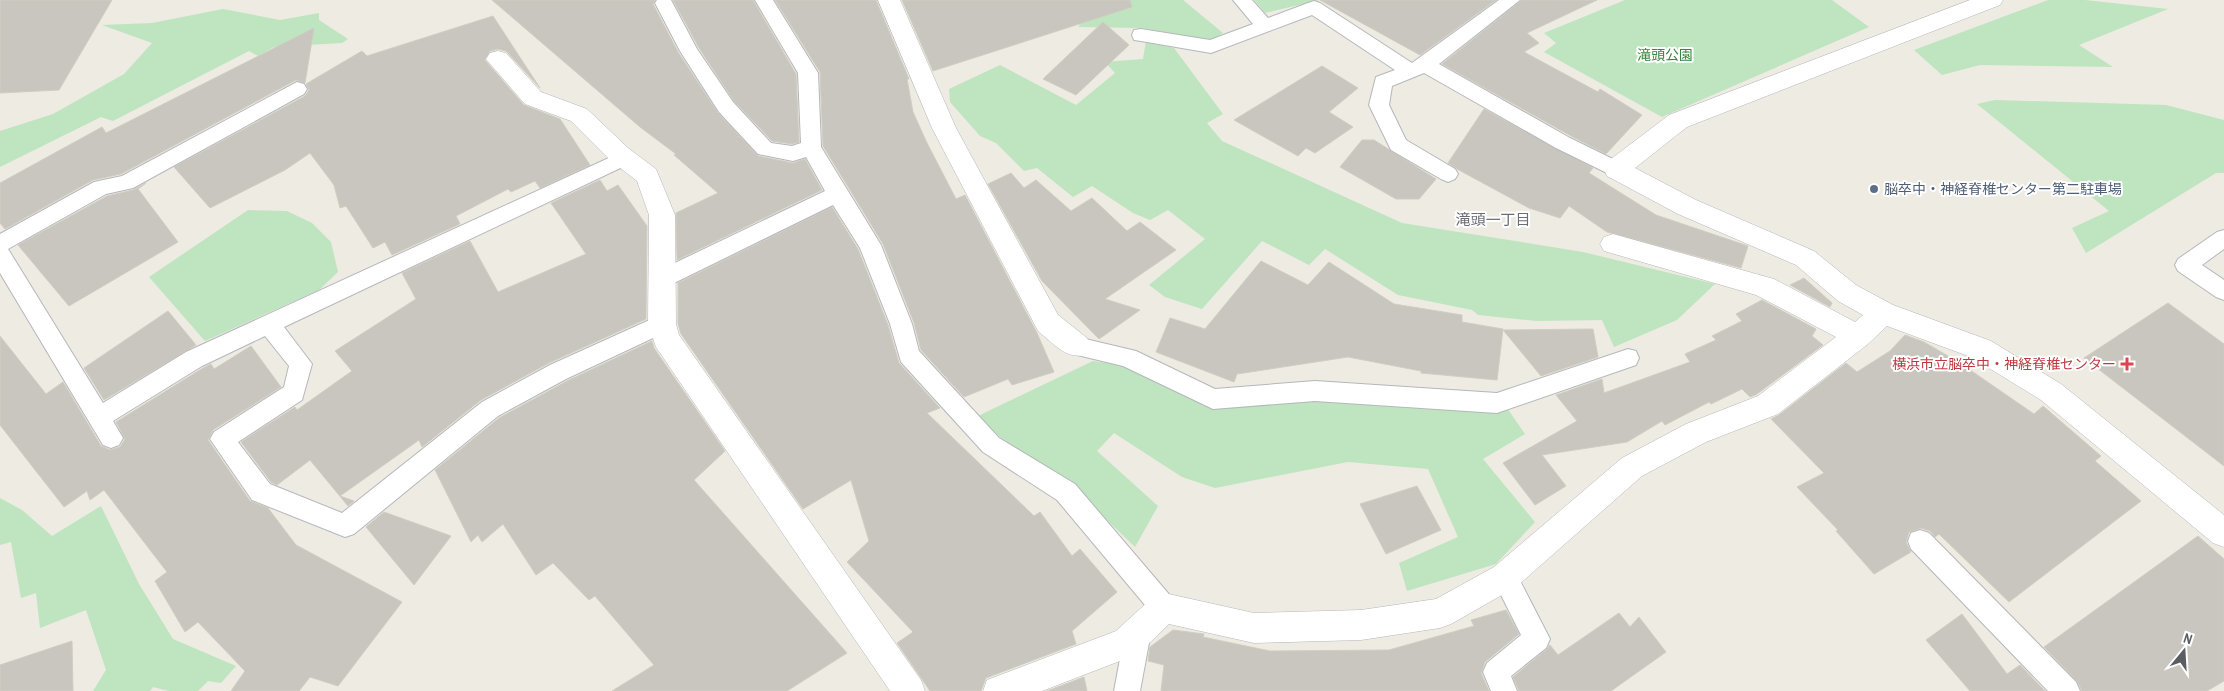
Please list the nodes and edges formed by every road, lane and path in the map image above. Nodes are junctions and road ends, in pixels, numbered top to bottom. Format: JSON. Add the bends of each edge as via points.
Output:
{"nodes":[{"id":1,"x":764,"y":0,"type":"edge"},
{"id":2,"x":889,"y":0,"type":"edge"},
{"id":3,"x":1242,"y":0,"type":"edge"},
{"id":4,"x":1511,"y":0,"type":"edge"},
{"id":5,"x":1992,"y":0,"type":"edge"},
{"id":6,"x":664,"y":3,"type":"dead end"},
{"id":7,"x":1265,"y":26,"type":"junction"},
{"id":8,"x":1141,"y":35,"type":"dead end"},
{"id":9,"x":498,"y":59,"type":"dead end"},
{"id":10,"x":1418,"y":68,"type":"junction"},
{"id":11,"x":296,"y":89,"type":"dead end"},
{"id":12,"x":811,"y":147,"type":"junction"},
{"id":13,"x":624,"y":158,"type":"junction"},
{"id":14,"x":1616,"y":169,"type":"junction"},
{"id":15,"x":1448,"y":174,"type":"dead end"},
{"id":16,"x":837,"y":194,"type":"junction"},
{"id":17,"x":2224,"y":238,"type":"edge"},
{"id":18,"x":0,"y":244,"type":"edge"},
{"id":19,"x":1613,"y":244,"type":"dead end"},
{"id":20,"x":0,"y":254,"type":"edge"},
{"id":21,"x":662,"y":279,"type":"junction"},
{"id":22,"x":2224,"y":291,"type":"edge"},
{"id":23,"x":1883,"y":313,"type":"junction"},
{"id":24,"x":269,"y":324,"type":"junction"},
{"id":25,"x":662,"y":324,"type":"junction"},
{"id":26,"x":1858,"y":336,"type":"junction"},
{"id":27,"x":1078,"y":346,"type":"joint"},
{"id":28,"x":1628,"y":358,"type":"dead end"},
{"id":29,"x":100,"y":417,"type":"junction"},
{"id":30,"x":111,"y":438,"type":"dead end"},
{"id":31,"x":2224,"y":533,"type":"edge"},
{"id":32,"x":1920,"y":541,"type":"dead end"},
{"id":33,"x":1505,"y":577,"type":"junction"},
{"id":34,"x":1164,"y":608,"type":"junction"},
{"id":35,"x":1138,"y":632,"type":"junction"},
{"id":36,"x":909,"y":691,"type":"edge"},
{"id":37,"x":999,"y":691,"type":"edge"},
{"id":38,"x":1127,"y":691,"type":"edge"},
{"id":39,"x":1504,"y":691,"type":"edge"},
{"id":40,"x":2067,"y":691,"type":"edge"}],
"edges":[{"from":1,"to":12,"type":"lane","via":[[808,73]]},
{"from":2,"to":27,"type":"street","via":[[944,128],[1048,323]]},
{"from":3,"to":7,"type":"lane"},
{"from":4,"to":10,"type":"lane"},
{"from":5,"to":14,"type":"street","via":[[1678,121]]},
{"from":6,"to":12,"type":"lane","via":[[688,51],[726,107],[765,149],[793,154]]},
{"from":7,"to":8,"type":"lane","via":[[1211,47]]},
{"from":7,"to":10,"type":"lane","via":[[1314,7]]},
{"from":9,"to":13,"type":"street","via":[[533,98],[579,114]]},
{"from":10,"to":14,"type":"lane"},
{"from":10,"to":15,"type":"lane","via":[[1383,82],[1379,105],[1398,145]]},
{"from":11,"to":18,"type":"lane","via":[[126,183],[101,187]]},
{"from":12,"to":16,"type":"lane"},
{"from":13,"to":21,"type":"street","via":[[647,176],[662,215]]},
{"from":13,"to":24,"type":"lane"},
{"from":14,"to":23,"type":"street","via":[[1687,207],[1805,258],[1846,293]]},
{"from":16,"to":21,"type":"lane"},
{"from":16,"to":34,"type":"lane","via":[[870,246],[910,355],[991,445],[1066,492]]},
{"from":17,"to":22,"type":"lane","via":[[2186,265]]},
{"from":19,"to":26,"type":"street","via":[[1764,287]]},
{"from":20,"to":29,"type":"lane"},
{"from":21,"to":25,"type":"street"},
{"from":23,"to":26,"type":"street"},
{"from":23,"to":31,"type":"street","via":[[1981,349],[2051,392]]},
{"from":24,"to":25,"type":"lane","via":[[301,364],[294,393],[222,439],[261,492],[345,526],[490,409],[558,372]]},
{"from":24,"to":29,"type":"lane","via":[[194,358]]},
{"from":25,"to":36,"type":"street","via":[[666,339]]},
{"from":26,"to":33,"type":"street","via":[[1768,405],[1696,433],[1632,467]]},
{"from":27,"to":28,"type":"lane","via":[[1128,358],[1212,399],[1315,391],[1497,403]]},
{"from":29,"to":30,"type":"lane"},
{"from":32,"to":40,"type":"lane"},
{"from":33,"to":34,"type":"street","via":[[1440,613],[1361,625],[1254,628]]},
{"from":33,"to":39,"type":"lane","via":[[1537,639],[1496,672]]},
{"from":34,"to":35,"type":"street"},
{"from":35,"to":37,"type":"street","via":[[1127,643]]},
{"from":35,"to":38,"type":"lane"}]}
